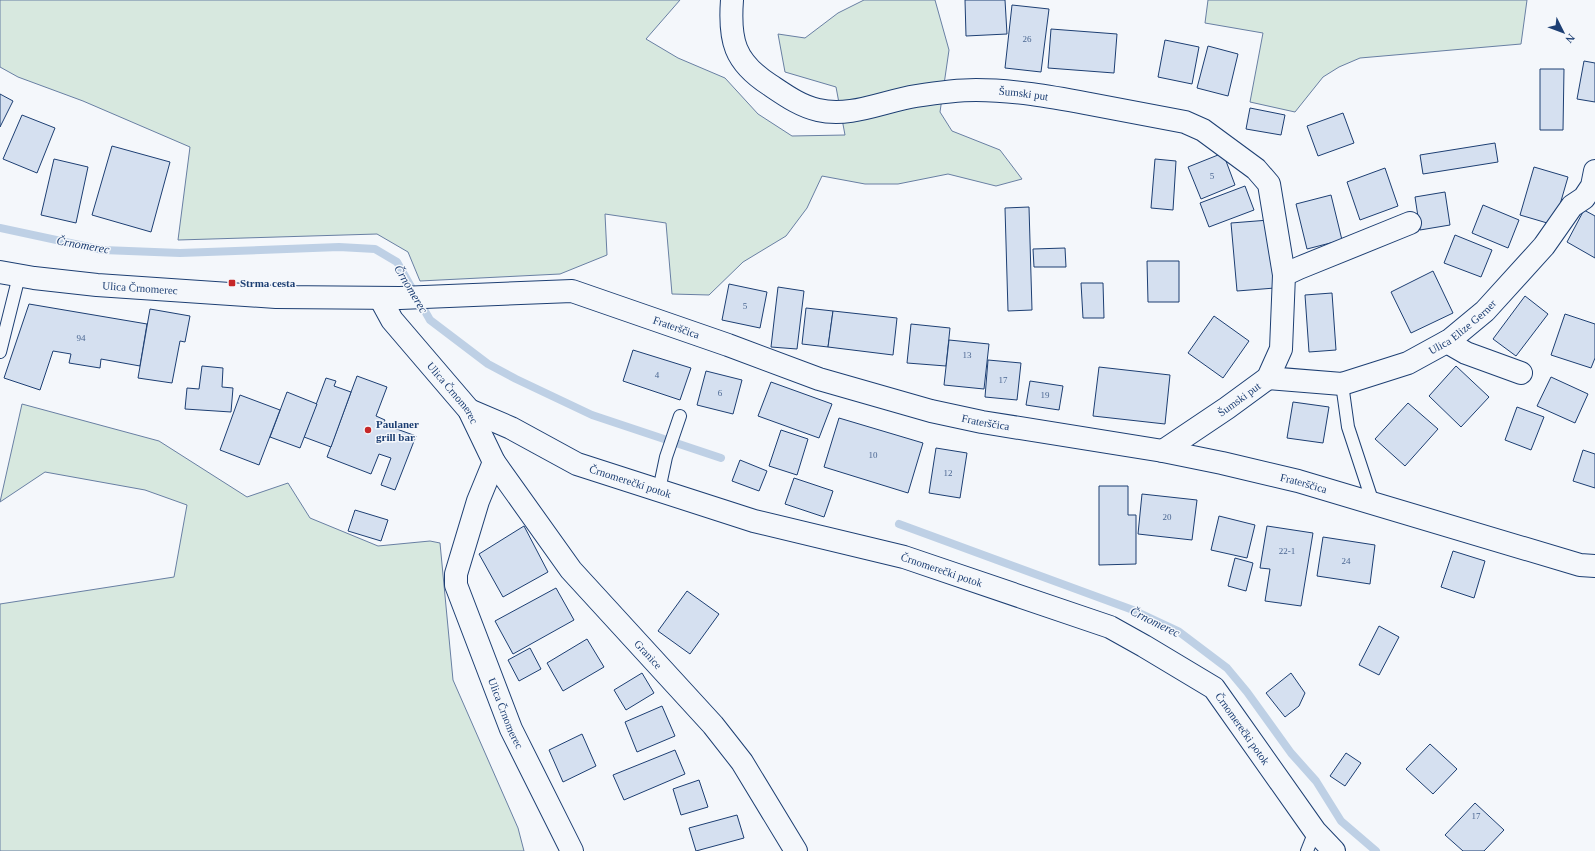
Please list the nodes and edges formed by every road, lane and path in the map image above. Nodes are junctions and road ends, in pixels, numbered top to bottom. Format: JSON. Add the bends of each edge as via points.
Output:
{"nodes":[{"id":1,"x":732,"y":0,"type":"edge"},
{"id":2,"x":1595,"y":171,"type":"edge"},
{"id":3,"x":1410,"y":223,"type":"dead end"},
{"id":4,"x":9,"y":274,"type":"edge"},
{"id":5,"x":1284,"y":275,"type":"junction"},
{"id":6,"x":390,"y":298,"type":"junction"},
{"id":7,"x":1447,"y":342,"type":"junction"},
{"id":8,"x":0,"y":352,"type":"edge"},
{"id":9,"x":1521,"y":373,"type":"dead end"},
{"id":10,"x":1268,"y":378,"type":"junction"},
{"id":11,"x":1342,"y":384,"type":"junction"},
{"id":12,"x":469,"y":410,"type":"junction"},
{"id":13,"x":680,"y":416,"type":"dead end"},
{"id":14,"x":1162,"y":451,"type":"junction"},
{"id":15,"x":494,"y":462,"type":"junction"},
{"id":16,"x":659,"y":490,"type":"junction"},
{"id":17,"x":1373,"y":503,"type":"junction"},
{"id":18,"x":1595,"y":566,"type":"edge"},
{"id":19,"x":1315,"y":831,"type":"junction"},
{"id":20,"x":572,"y":851,"type":"edge"},
{"id":21,"x":796,"y":851,"type":"edge"},
{"id":22,"x":1307,"y":851,"type":"edge"},
{"id":23,"x":1334,"y":851,"type":"edge"}],
"edges":[{"from":1,"to":5,"type":"street","name":"Šumski put","via":[[732,34],[737,53],[764,81],[796,102],[818,110],[853,110],[915,96],[975,90],[1031,93],[1185,122],[1203,130],[1256,169],[1269,184]]},
{"from":2,"to":7,"type":"street","name":"Ulica Elize Gerner","via":[[1592,186],[1584,198],[1572,206],[1544,246],[1485,311]]},
{"from":3,"to":5,"type":"street"},
{"from":4,"to":6,"type":"street","name":"Ulica Črnomerec","via":[[97,286],[260,296]]},
{"from":4,"to":8,"type":"lane"},
{"from":5,"to":10,"type":"street","name":"Šumski put","via":[[1281,348]]},
{"from":6,"to":12,"type":"street","name":"Ulica Črnomerec","via":[[392,320]]},
{"from":6,"to":14,"type":"street","name":"Fraterščica","via":[[572,291],[728,344],[819,379],[931,411],[982,422]]},
{"from":7,"to":9,"type":"street","via":[[1466,353]]},
{"from":7,"to":11,"type":"street","name":"Ulica Elize Gerner","via":[[1408,363]]},
{"from":10,"to":11,"type":"street","name":"Ulica Elize Gerner"},
{"from":10,"to":14,"type":"street","name":"Šumski put"},
{"from":11,"to":17,"type":"lane","via":[[1348,427]]},
{"from":12,"to":15,"type":"street","name":"Ulica Črnomerec"},
{"from":12,"to":16,"type":"street","name":"Črnomerečki potok","via":[[511,428],[578,464]]},
{"from":13,"to":16,"type":"lane","via":[[666,457]]},
{"from":14,"to":17,"type":"street","name":"Fraterščica","via":[[1298,481]]},
{"from":15,"to":20,"type":"street","name":"Ulica Črnomerec","via":[[478,501],[456,574],[456,585],[511,729]]},
{"from":15,"to":21,"type":"street","name":"Granice","via":[[571,570],[713,725],[742,762]]},
{"from":16,"to":19,"type":"street","name":"Črnomerečki potok","via":[[754,521],[904,557],[1110,628],[1214,688]]},
{"from":17,"to":18,"type":"street","name":"Fraterščica","via":[[1580,565]]},
{"from":19,"to":22,"type":"lane"},
{"from":19,"to":23,"type":"street","name":"Črnomerečki potok"}]}
